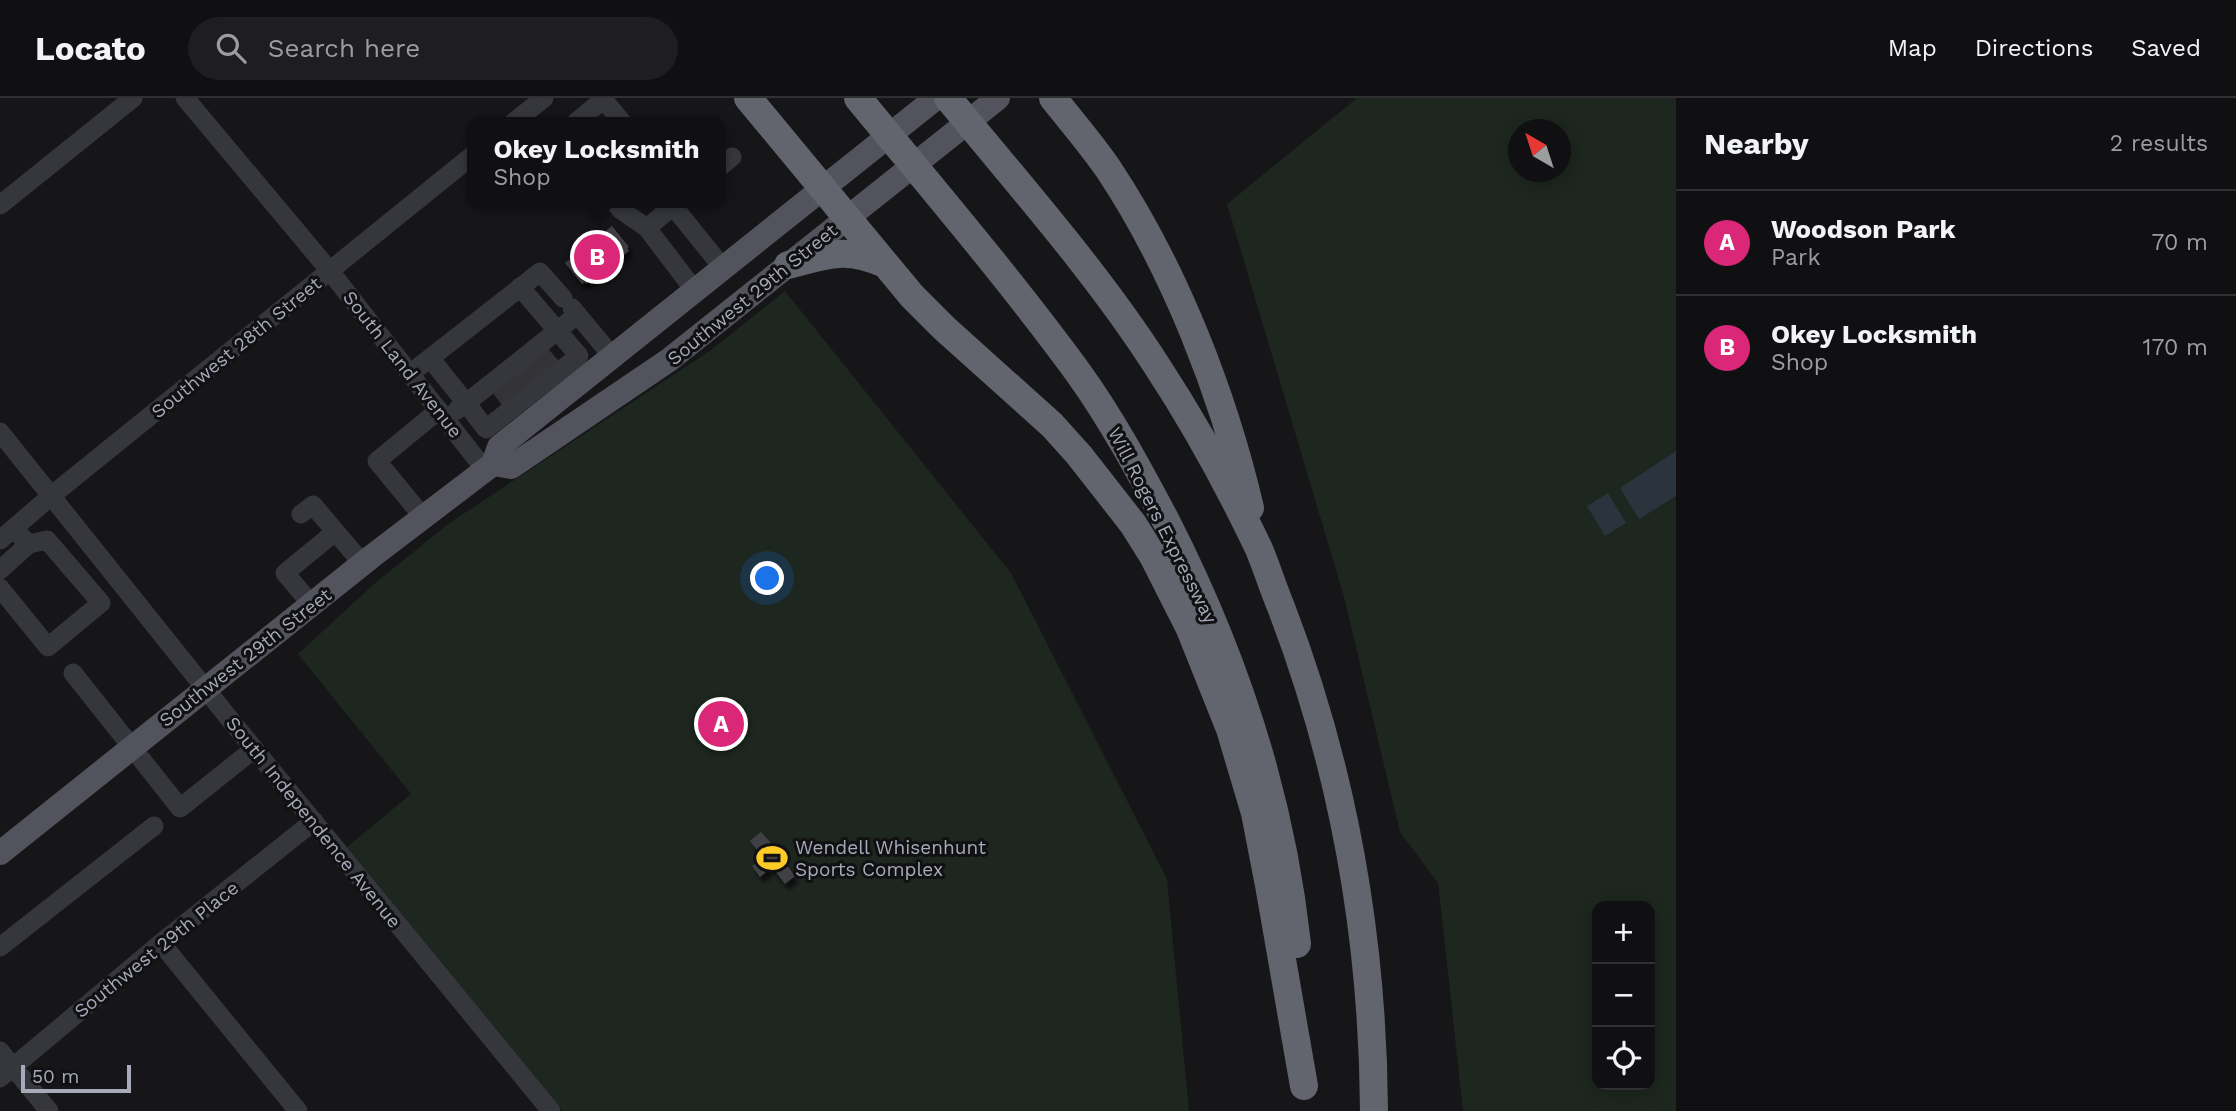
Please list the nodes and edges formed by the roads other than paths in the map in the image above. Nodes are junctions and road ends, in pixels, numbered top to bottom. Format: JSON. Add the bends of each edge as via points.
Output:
{"nodes":[{"id":1,"x":133,"y":98,"type":"edge"},
{"id":2,"x":185,"y":98,"type":"edge"},
{"id":3,"x":544,"y":98,"type":"edge"},
{"id":4,"x":748,"y":98,"type":"edge"},
{"id":5,"x":858,"y":98,"type":"edge"},
{"id":6,"x":936,"y":98,"type":"edge"},
{"id":7,"x":948,"y":98,"type":"edge"},
{"id":8,"x":998,"y":98,"type":"edge"},
{"id":9,"x":1053,"y":98,"type":"edge"},
{"id":10,"x":603,"y":99,"type":"edge"},
{"id":11,"x":520,"y":117,"type":"edge"},
{"id":12,"x":582,"y":117,"type":"edge"},
{"id":13,"x":618,"y":117,"type":"edge"},
{"id":14,"x":467,"y":160,"type":"edge"},
{"id":15,"x":822,"y":189,"type":"junction"},
{"id":16,"x":0,"y":205,"type":"edge"},
{"id":17,"x":619,"y":208,"type":"edge"},
{"id":18,"x":671,"y":208,"type":"edge"},
{"id":19,"x":677,"y":208,"type":"edge"},
{"id":20,"x":846,"y":219,"type":"junction"},
{"id":21,"x":647,"y":228,"type":"junction"},
{"id":22,"x":885,"y":264,"type":"junction"},
{"id":23,"x":788,"y":265,"type":"junction"},
{"id":24,"x":723,"y":268,"type":"junction"},
{"id":25,"x":330,"y":271,"type":"junction"},
{"id":26,"x":520,"y":287,"type":"junction"},
{"id":27,"x":695,"y":291,"type":"junction"},
{"id":28,"x":571,"y":307,"type":"junction"},
{"id":29,"x":557,"y":331,"type":"junction"},
{"id":30,"x":612,"y":356,"type":"junction"},
{"id":31,"x":430,"y":358,"type":"junction"},
{"id":32,"x":411,"y":373,"type":"junction"},
{"id":33,"x":525,"y":378,"type":"junction"},
{"id":34,"x":466,"y":403,"type":"junction"},
{"id":35,"x":443,"y":415,"type":"junction"},
{"id":36,"x":0,"y":432,"type":"edge"},
{"id":37,"x":489,"y":467,"type":"junction"},
{"id":38,"x":51,"y":496,"type":"junction"},
{"id":39,"x":301,"y":514,"type":"dead end"},
{"id":40,"x":423,"y":517,"type":"junction"},
{"id":41,"x":335,"y":532,"type":"junction"},
{"id":42,"x":7,"y":535,"type":"edge"},
{"id":43,"x":29,"y":544,"type":"junction"},
{"id":44,"x":1260,"y":552,"type":"junction"},
{"id":45,"x":363,"y":564,"type":"junction"},
{"id":46,"x":0,"y":570,"type":"edge"},
{"id":47,"x":0,"y":588,"type":"edge"},
{"id":48,"x":312,"y":605,"type":"junction"},
{"id":49,"x":73,"y":673,"type":"dead end"},
{"id":50,"x":205,"y":689,"type":"junction"},
{"id":51,"x":132,"y":747,"type":"junction"},
{"id":52,"x":254,"y":749,"type":"junction"},
{"id":53,"x":314,"y":821,"type":"junction"},
{"id":54,"x":155,"y":826,"type":"dead end"},
{"id":55,"x":0,"y":853,"type":"edge"},
{"id":56,"x":161,"y":943,"type":"junction"},
{"id":57,"x":0,"y":947,"type":"edge"},
{"id":58,"x":0,"y":1051,"type":"edge"},
{"id":59,"x":7,"y":1072,"type":"edge"},
{"id":60,"x":1303,"y":1098,"type":"edge"},
{"id":61,"x":49,"y":1111,"type":"edge"},
{"id":62,"x":298,"y":1111,"type":"edge"},
{"id":63,"x":551,"y":1111,"type":"edge"},
{"id":64,"x":1374,"y":1111,"type":"edge"}],
"edges":[{"from":1,"to":16,"type":"street"},
{"from":2,"to":25,"type":"street","name":"South Land Avenue"},
{"from":3,"to":11,"type":"street"},
{"from":4,"to":15,"type":"highway"},
{"from":5,"to":60,"type":"highway","name":"Will Rogers Expressway","via":[[1078,372],[1142,474],[1215,622],[1261,755],[1292,896]]},
{"from":6,"to":15,"type":"main road","name":"Southwest 29th Street"},
{"from":7,"to":44,"type":"highway","via":[[1059,234],[1156,364]]},
{"from":8,"to":20,"type":"main road","name":"Southwest 29th Street"},
{"from":9,"to":44,"type":"highway","via":[[1108,168],[1160,259],[1237,454]]},
{"from":10,"to":12,"type":"street"},
{"from":10,"to":13,"type":"street"},
{"from":14,"to":25,"type":"street","name":"Southwest 28th Street"},
{"from":15,"to":20,"type":"highway"},
{"from":15,"to":24,"type":"main road","name":"Southwest 29th Street"},
{"from":17,"to":21,"type":"street"},
{"from":18,"to":21,"type":"street"},
{"from":19,"to":24,"type":"street"},
{"from":20,"to":22,"type":"highway"},
{"from":20,"to":23,"type":"main road","name":"Southwest 29th Street"},
{"from":21,"to":27,"type":"street"},
{"from":22,"to":23,"type":"highway","via":[[864,255],[840,253]]},
{"from":22,"to":60,"type":"highway","via":[[944,328],[1079,455],[1133,524],[1178,602],[1230,729],[1255,813]]},
{"from":23,"to":37,"type":"main road","name":"Southwest 29th Street","via":[[629,389],[512,467]]},
{"from":24,"to":27,"type":"main road","name":"Southwest 29th Street"},
{"from":25,"to":32,"type":"street","name":"South Land Avenue"},
{"from":25,"to":38,"type":"street","name":"Southwest 28th Street"},
{"from":26,"to":28,"type":"street","via":[[540,272]]},
{"from":26,"to":29,"type":"street"},
{"from":26,"to":31,"type":"street"},
{"from":27,"to":30,"type":"main road","name":"Southwest 29th Street"},
{"from":28,"to":29,"type":"street"},
{"from":28,"to":30,"type":"street"},
{"from":29,"to":33,"type":"street"},
{"from":29,"to":33,"type":"street","via":[[579,356]]},
{"from":30,"to":37,"type":"main road","name":"Southwest 29th Street","via":[[499,447]]},
{"from":31,"to":32,"type":"street"},
{"from":31,"to":34,"type":"street"},
{"from":32,"to":35,"type":"street","name":"South Land Avenue"},
{"from":33,"to":34,"type":"street"},
{"from":33,"to":34,"type":"street","via":[[486,429]]},
{"from":34,"to":35,"type":"street"},
{"from":35,"to":37,"type":"street","name":"South Land Avenue"},
{"from":35,"to":40,"type":"street","via":[[377,461]]},
{"from":36,"to":38,"type":"street","name":"South Independence Avenue"},
{"from":37,"to":40,"type":"main road","name":"Southwest 29th Street"},
{"from":38,"to":42,"type":"street","name":"Southwest 28th Street"},
{"from":38,"to":50,"type":"street","name":"South Independence Avenue"},
{"from":39,"to":41,"type":"street","via":[[313,505]]},
{"from":40,"to":45,"type":"main road","name":"Southwest 29th Street"},
{"from":41,"to":45,"type":"street"},
{"from":41,"to":48,"type":"street","via":[[285,573]]},
{"from":42,"to":43,"type":"street"},
{"from":43,"to":46,"type":"street"},
{"from":43,"to":47,"type":"street","via":[[47,540],[101,603],[48,647]]},
{"from":44,"to":64,"type":"highway","via":[[1320,718],[1351,860],[1371,1006]]},
{"from":45,"to":48,"type":"main road","name":"Southwest 29th Street"},
{"from":48,"to":50,"type":"main road","name":"Southwest 29th Street"},
{"from":49,"to":51,"type":"street"},
{"from":50,"to":51,"type":"main road","name":"Southwest 29th Street"},
{"from":50,"to":52,"type":"street","name":"South Independence Avenue"},
{"from":51,"to":52,"type":"street","via":[[180,808]]},
{"from":51,"to":55,"type":"main road","name":"Southwest 29th Street"},
{"from":52,"to":53,"type":"street","name":"South Independence Avenue"},
{"from":53,"to":56,"type":"street","name":"Southwest 29th Place"},
{"from":53,"to":63,"type":"street","name":"South Independence Avenue"},
{"from":54,"to":57,"type":"street"},
{"from":56,"to":59,"type":"street","name":"Southwest 29th Place"},
{"from":56,"to":62,"type":"street"},
{"from":58,"to":59,"type":"street"},
{"from":59,"to":61,"type":"street"}]}
